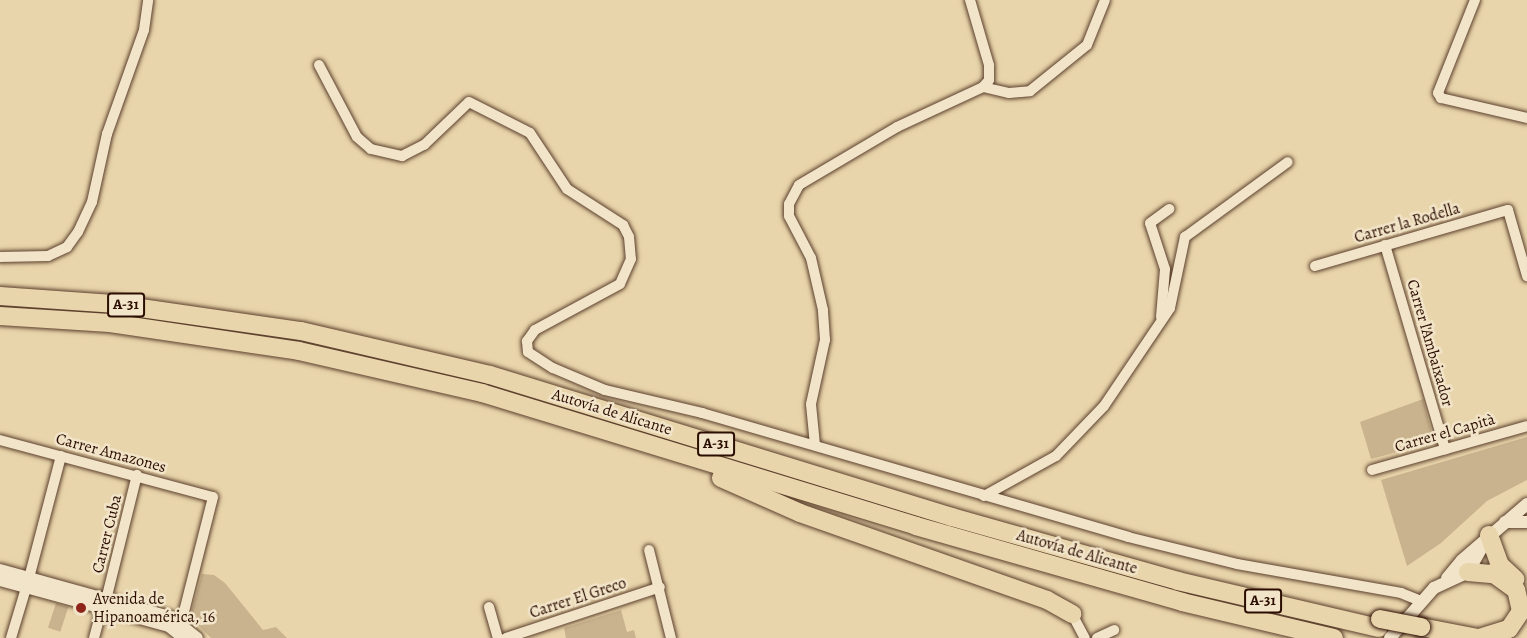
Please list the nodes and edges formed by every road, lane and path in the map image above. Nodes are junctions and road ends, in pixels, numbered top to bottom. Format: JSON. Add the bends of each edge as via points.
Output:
{"nodes":[{"id":1,"x":148,"y":0,"type":"edge"},
{"id":2,"x":970,"y":0,"type":"edge"},
{"id":3,"x":1105,"y":0,"type":"edge"},
{"id":4,"x":1475,"y":0,"type":"edge"},
{"id":5,"x":319,"y":65,"type":"dead end"},
{"id":6,"x":983,"y":87,"type":"junction"},
{"id":7,"x":1527,"y":118,"type":"edge"},
{"id":8,"x":1288,"y":162,"type":"dead end"},
{"id":9,"x":1169,"y":209,"type":"dead end"},
{"id":10,"x":1385,"y":245,"type":"junction"},
{"id":11,"x":0,"y":257,"type":"edge"},
{"id":12,"x":1315,"y":266,"type":"dead end"},
{"id":13,"x":1527,"y":276,"type":"edge"},
{"id":14,"x":0,"y":296,"type":"edge"},
{"id":15,"x":0,"y":316,"type":"edge"},
{"id":16,"x":1161,"y":318,"type":"junction"},
{"id":17,"x":1527,"y":426,"type":"edge"},
{"id":18,"x":0,"y":440,"type":"edge"},
{"id":19,"x":647,"y":444,"type":"junction"},
{"id":20,"x":815,"y":445,"type":"junction"},
{"id":21,"x":1445,"y":449,"type":"junction"},
{"id":22,"x":62,"y":456,"type":"junction"},
{"id":23,"x":1372,"y":470,"type":"dead end"},
{"id":24,"x":137,"y":475,"type":"junction"},
{"id":25,"x":984,"y":496,"type":"junction"},
{"id":26,"x":1527,"y":504,"type":"edge"},
{"id":27,"x":1504,"y":522,"type":"junction"},
{"id":28,"x":1527,"y":522,"type":"edge"},
{"id":29,"x":1489,"y":535,"type":"junction"},
{"id":30,"x":650,"y":550,"type":"dead end"},
{"id":31,"x":0,"y":570,"type":"edge"},
{"id":32,"x":1468,"y":572,"type":"junction"},
{"id":33,"x":1493,"y":573,"type":"junction"},
{"id":34,"x":0,"y":580,"type":"edge"},
{"id":35,"x":1445,"y":580,"type":"junction"},
{"id":36,"x":28,"y":583,"type":"junction"},
{"id":37,"x":1521,"y":583,"type":"edge"},
{"id":38,"x":660,"y":587,"type":"junction"},
{"id":39,"x":1421,"y":601,"type":"junction"},
{"id":40,"x":104,"y":605,"type":"junction"},
{"id":41,"x":489,"y":607,"type":"dead end"},
{"id":42,"x":1071,"y":614,"type":"joint"},
{"id":43,"x":1383,"y":628,"type":"edge"},
{"id":44,"x":1114,"y":630,"type":"dead end"},
{"id":45,"x":180,"y":633,"type":"edge"},
{"id":46,"x":1419,"y":634,"type":"edge"},
{"id":47,"x":11,"y":638,"type":"edge"},
{"id":48,"x":94,"y":638,"type":"edge"},
{"id":49,"x":197,"y":638,"type":"edge"},
{"id":50,"x":498,"y":638,"type":"edge"},
{"id":51,"x":506,"y":638,"type":"edge"},
{"id":52,"x":671,"y":638,"type":"edge"},
{"id":53,"x":1086,"y":638,"type":"edge"},
{"id":54,"x":1097,"y":638,"type":"edge"},
{"id":55,"x":1334,"y":638,"type":"edge"},
{"id":56,"x":1478,"y":638,"type":"edge"}],
"edges":[{"from":1,"to":11,"type":"street","via":[[144,30],[107,134],[92,202],[78,232],[67,248],[48,256]]},
{"from":2,"to":6,"type":"street","via":[[990,65]]},
{"from":3,"to":6,"type":"street","via":[[1087,45],[1030,91],[1009,93]]},
{"from":4,"to":7,"type":"street","via":[[1438,93],[1441,98]]},
{"from":5,"to":20,"type":"street","via":[[357,138],[371,149],[402,156],[424,145],[469,102],[530,133],[567,189],[623,225],[631,246],[628,273],[620,284],[535,330],[527,341],[528,352],[534,358],[605,390]]},
{"from":6,"to":20,"type":"street","via":[[897,127],[799,185],[789,204],[789,216],[811,258],[823,310],[825,340],[811,404]]},
{"from":8,"to":16,"type":"street","via":[[1185,237],[1170,308]]},
{"from":9,"to":16,"type":"street","via":[[1150,223],[1165,269]]},
{"from":10,"to":12,"type":"street","name":"Carrer la Rodella"},
{"from":10,"to":13,"type":"street","name":"Carrer la Rodella","via":[[1508,210]]},
{"from":10,"to":21,"type":"street","name":"Carrer l'Ambaixador"},
{"from":14,"to":43,"type":"highway","name":"Autovía de Alicante","number":"A-31","via":[[113,304],[301,331],[490,375],[952,517],[1178,581]]},
{"from":15,"to":19,"type":"highway","name":"Autovía de Alicante","number":"A-31","via":[[110,323],[299,351],[482,393]]},
{"from":16,"to":25,"type":"street","via":[[1104,406],[1071,442],[1056,456]]},
{"from":17,"to":21,"type":"street","name":"Carrer el Capità"},
{"from":18,"to":22,"type":"street","name":"Carrer Amazones"},
{"from":19,"to":42,"type":"highway","via":[[668,459],[743,486],[800,513],[1047,600]]},
{"from":19,"to":55,"type":"highway","name":"Autovía de Alicante","number":"A-31","via":[[1182,602]]},
{"from":20,"to":25,"type":"street"},
{"from":21,"to":23,"type":"street","name":"Carrer el Capità"},
{"from":22,"to":24,"type":"street","name":"Carrer Amazones"},
{"from":22,"to":36,"type":"street"},
{"from":24,"to":40,"type":"street","name":"Carrer Cuba"},
{"from":24,"to":45,"type":"street","name":"Carrer Amazones","via":[[213,497]]},
{"from":25,"to":39,"type":"street","via":[[1237,564],[1401,593]]},
{"from":26,"to":27,"type":"street"},
{"from":27,"to":28,"type":"street"},
{"from":27,"to":29,"type":"street"},
{"from":29,"to":32,"type":"street"},
{"from":29,"to":35,"type":"street"},
{"from":29,"to":37,"type":"highway","via":[[1500,565]]},
{"from":30,"to":38,"type":"street"},
{"from":31,"to":36,"type":"street"},
{"from":32,"to":33,"type":"highway"},
{"from":32,"to":35,"type":"street"},
{"from":33,"to":37,"type":"highway"},
{"from":33,"to":56,"type":"highway","via":[[1516,590],[1521,611],[1509,629]]},
{"from":34,"to":36,"type":"street"},
{"from":35,"to":39,"type":"street"},
{"from":36,"to":40,"type":"street"},
{"from":36,"to":47,"type":"street"},
{"from":38,"to":51,"type":"street","name":"Carrer El Greco"},
{"from":38,"to":52,"type":"street"},
{"from":39,"to":43,"type":"street"},
{"from":40,"to":45,"type":"street"},
{"from":40,"to":48,"type":"street","name":"Carrer Cuba"},
{"from":41,"to":50,"type":"street"},
{"from":42,"to":53,"type":"street"},
{"from":43,"to":46,"type":"highway","name":"Autovía de Alicante","number":"A-31"},
{"from":44,"to":54,"type":"street"},
{"from":45,"to":49,"type":"street"},
{"from":46,"to":56,"type":"highway","name":"Autovía de Alicante"}]}
